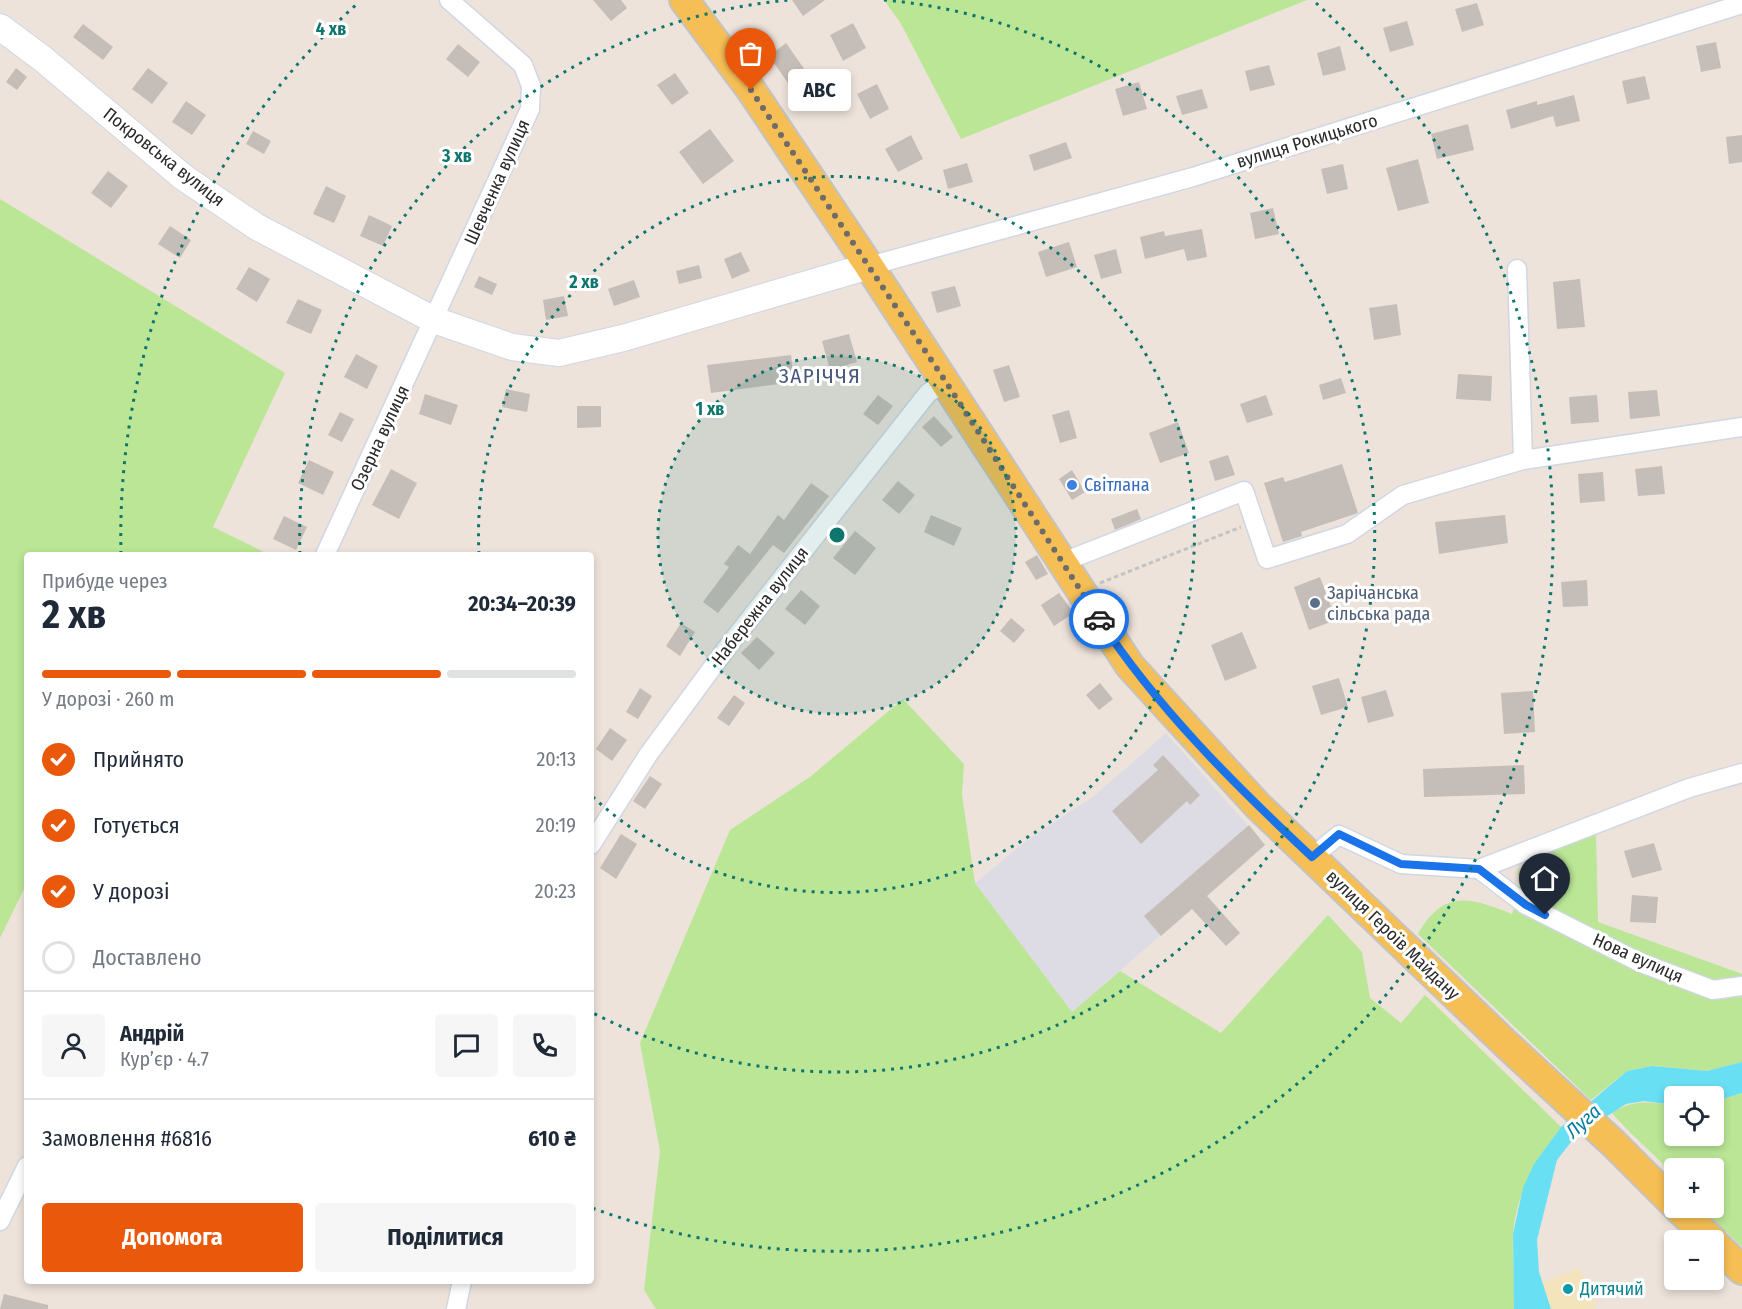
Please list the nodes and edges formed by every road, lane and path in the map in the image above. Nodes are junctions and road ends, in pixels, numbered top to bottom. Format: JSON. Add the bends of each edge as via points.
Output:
{"nodes":[{"id":1,"x":449,"y":0,"type":"edge"},
{"id":2,"x":684,"y":0,"type":"edge"},
{"id":3,"x":1742,"y":4,"type":"edge"},
{"id":4,"x":0,"y":27,"type":"edge"},
{"id":5,"x":869,"y":266,"type":"junction"},
{"id":6,"x":1517,"y":269,"type":"dead end"},
{"id":7,"x":434,"y":320,"type":"junction"},
{"id":8,"x":946,"y":382,"type":"junction"},
{"id":9,"x":1742,"y":427,"type":"edge"},
{"id":10,"x":1523,"y":460,"type":"junction"},
{"id":11,"x":1254,"y":522,"type":"junction"},
{"id":12,"x":326,"y":552,"type":"edge"},
{"id":13,"x":1063,"y":562,"type":"junction"},
{"id":14,"x":1081,"y":591,"type":"junction"},
{"id":15,"x":1742,"y":773,"type":"edge"},
{"id":16,"x":594,"y":840,"type":"edge"},
{"id":17,"x":1312,"y":857,"type":"junction"},
{"id":18,"x":1479,"y":869,"type":"junction"},
{"id":19,"x":1742,"y":986,"type":"edge"},
{"id":20,"x":24,"y":1172,"type":"edge"},
{"id":21,"x":1664,"y":1194,"type":"edge"},
{"id":22,"x":1688,"y":1218,"type":"edge"},
{"id":23,"x":0,"y":1221,"type":"edge"},
{"id":24,"x":1701,"y":1230,"type":"edge"},
{"id":25,"x":1724,"y":1253,"type":"edge"},
{"id":26,"x":1742,"y":1270,"type":"edge"},
{"id":27,"x":461,"y":1284,"type":"edge"},
{"id":28,"x":456,"y":1309,"type":"edge"}],
"edges":[{"from":1,"to":7,"type":"street","name":"Шевченка вулиця","via":[[523,65],[531,86],[530,109]]},
{"from":2,"to":5,"type":"main road","name":"вулиця Героїв Майдану","via":[[751,90]]},
{"from":3,"to":5,"type":"street","name":"вулиця Рокицького","via":[[1193,177]]},
{"from":4,"to":7,"type":"street","name":"Покровська вулиця","via":[[183,177],[248,220]]},
{"from":5,"to":7,"type":"street","name":"Покровська вулиця","via":[[559,353],[512,347]]},
{"from":5,"to":8,"type":"main road","name":"вулиця Героїв Майдану"},
{"from":6,"to":10,"type":"street"},
{"from":7,"to":12,"type":"street","name":"Озерна вулиця"},
{"from":8,"to":13,"type":"main road","name":"вулиця Героїв Майдану"},
{"from":8,"to":16,"type":"street","name":"Набережна вулиця","via":[[928,393],[726,649],[648,755]]},
{"from":9,"to":10,"type":"street"},
{"from":10,"to":11,"type":"street","via":[[1403,495],[1347,534],[1267,559]]},
{"from":11,"to":13,"type":"street","via":[[1244,491]]},
{"from":11,"to":14,"type":"path"},
{"from":13,"to":14,"type":"main road","name":"вулиця Героїв Майдану"},
{"from":14,"to":17,"type":"main road","name":"вулиця Героїв Майдану","via":[[1130,666],[1250,798]]},
{"from":15,"to":18,"type":"street","via":[[1689,788]]},
{"from":17,"to":18,"type":"street","via":[[1339,834],[1401,864]]},
{"from":17,"to":21,"type":"main road","name":"вулиця Героїв Майдану"},
{"from":18,"to":19,"type":"street","name":"Нова вулиця","via":[[1526,905],[1639,962],[1713,990]]},
{"from":20,"to":23,"type":"street"},
{"from":22,"to":24,"type":"main road"},
{"from":25,"to":26,"type":"main road"},
{"from":27,"to":28,"type":"street"}]}
